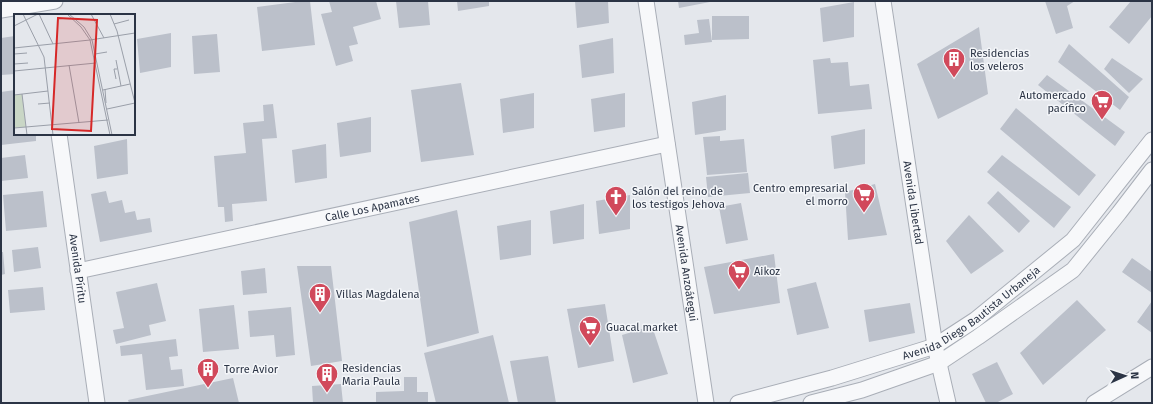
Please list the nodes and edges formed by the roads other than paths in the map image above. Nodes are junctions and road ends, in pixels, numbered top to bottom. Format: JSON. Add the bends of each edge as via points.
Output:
{"nodes":[{"id":1,"x":646,"y":1,"type":"edge"},
{"id":2,"x":883,"y":1,"type":"edge"},
{"id":3,"x":45,"y":5,"type":"edge"},
{"id":4,"x":1,"y":10,"type":"edge"},
{"id":5,"x":59,"y":135,"type":"edge"},
{"id":6,"x":1152,"y":140,"type":"edge"},
{"id":7,"x":667,"y":144,"type":"junction"},
{"id":8,"x":1152,"y":170,"type":"edge"},
{"id":9,"x":78,"y":271,"type":"junction"},
{"id":10,"x":935,"y":346,"type":"junction"},
{"id":11,"x":939,"y":363,"type":"junction"},
{"id":12,"x":1152,"y":367,"type":"edge"},
{"id":13,"x":97,"y":403,"type":"edge"},
{"id":14,"x":706,"y":403,"type":"edge"},
{"id":15,"x":738,"y":403,"type":"edge"},
{"id":16,"x":811,"y":403,"type":"edge"},
{"id":17,"x":948,"y":403,"type":"edge"},
{"id":18,"x":1094,"y":403,"type":"edge"}],
"edges":[{"from":1,"to":7,"type":"street","name":"Avenida Anzoátegui"},
{"from":2,"to":10,"type":"street","name":"Avenida Libertad"},
{"from":3,"to":4,"type":"street"},
{"from":5,"to":9,"type":"street","name":"Avenida Píritu"},
{"from":6,"to":10,"type":"street","name":"Avenida Diego Bautista Urbaneja","via":[[1072,240],[975,320]]},
{"from":7,"to":9,"type":"street","name":"Calle Los Apamates"},
{"from":7,"to":14,"type":"street","name":"Avenida Anzoátegui"},
{"from":8,"to":11,"type":"street","name":"Avenida Diego Bautista Urbaneja","via":[[1073,270]]},
{"from":9,"to":13,"type":"street","name":"Avenida Píritu"},
{"from":10,"to":11,"type":"street","name":"Avenida Libertad"},
{"from":10,"to":15,"type":"street","name":"Avenida Diego Bautista Urbaneja","via":[[832,378]]},
{"from":11,"to":16,"type":"street","name":"Avenida Diego Bautista Urbaneja","via":[[862,390]]},
{"from":11,"to":17,"type":"street","name":"Avenida Libertad"},
{"from":12,"to":18,"type":"street"}]}
